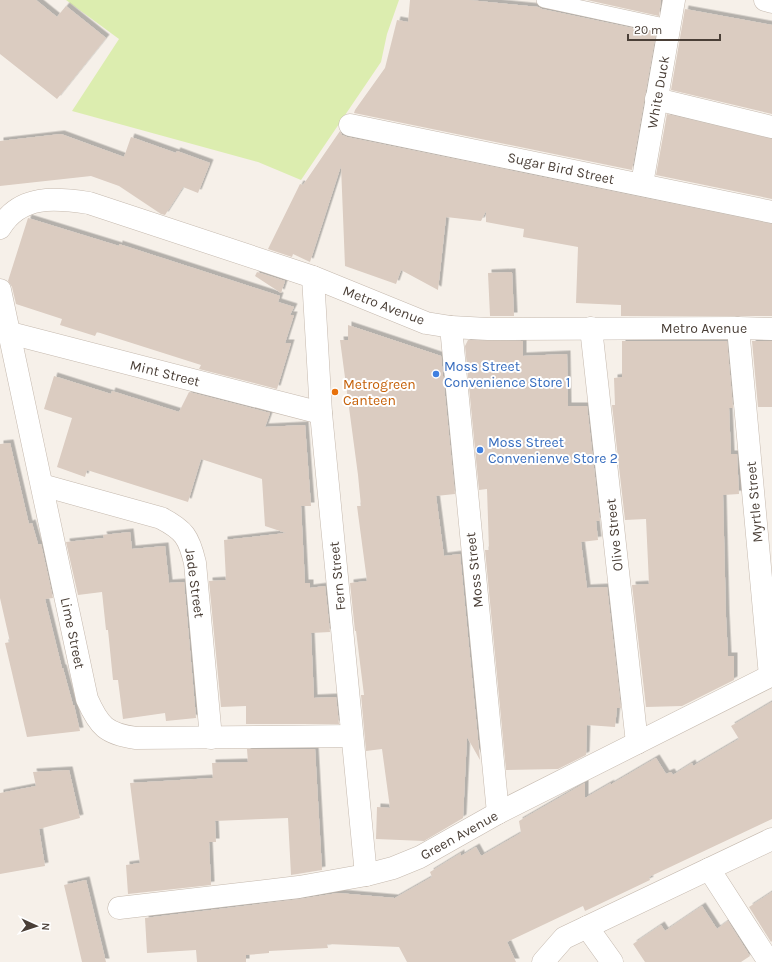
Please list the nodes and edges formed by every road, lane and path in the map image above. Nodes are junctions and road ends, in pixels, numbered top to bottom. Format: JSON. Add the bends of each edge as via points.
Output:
{"nodes":[{"id":1,"x":544,"y":0,"type":"edge"},
{"id":2,"x":674,"y":0,"type":"edge"},
{"id":3,"x":765,"y":0,"type":"edge"},
{"id":4,"x":772,"y":2,"type":"edge"},
{"id":5,"x":669,"y":27,"type":"junction"},
{"id":6,"x":656,"y":99,"type":"junction"},
{"id":7,"x":350,"y":125,"type":"dead end"},
{"id":8,"x":772,"y":127,"type":"edge"},
{"id":9,"x":642,"y":184,"type":"junction"},
{"id":10,"x":772,"y":212,"type":"edge"},
{"id":11,"x":6,"y":220,"type":"edge"},
{"id":12,"x":313,"y":277,"type":"junction"},
{"id":13,"x":0,"y":290,"type":"edge"},
{"id":14,"x":451,"y":327,"type":"junction"},
{"id":15,"x":591,"y":328,"type":"junction"},
{"id":16,"x":738,"y":328,"type":"junction"},
{"id":17,"x":772,"y":329,"type":"edge"},
{"id":18,"x":10,"y":334,"type":"junction"},
{"id":19,"x":321,"y":414,"type":"junction"},
{"id":20,"x":42,"y":485,"type":"junction"},
{"id":21,"x":771,"y":675,"type":"edge"},
{"id":22,"x":352,"y":736,"type":"junction"},
{"id":23,"x":211,"y":738,"type":"junction"},
{"id":24,"x":637,"y":743,"type":"junction"},
{"id":25,"x":498,"y":813,"type":"junction"},
{"id":26,"x":772,"y":839,"type":"edge"},
{"id":27,"x":709,"y":869,"type":"junction"},
{"id":28,"x":366,"y":875,"type":"junction"},
{"id":29,"x":119,"y":908,"type":"dead end"},
{"id":30,"x":587,"y":927,"type":"junction"},
{"id":31,"x":543,"y":962,"type":"edge"},
{"id":32,"x":612,"y":962,"type":"edge"},
{"id":33,"x":769,"y":962,"type":"edge"}],
"edges":[{"from":1,"to":5,"type":"lane"},
{"from":2,"to":5,"type":"street","name":"White Duck"},
{"from":3,"to":4,"type":"street"},
{"from":5,"to":6,"type":"street","name":"White Duck"},
{"from":6,"to":8,"type":"street"},
{"from":6,"to":9,"type":"street","name":"White Duck"},
{"from":7,"to":9,"type":"street","name":"Sugar Bird Street"},
{"from":9,"to":10,"type":"street","name":"Sugar Bird Street"},
{"from":11,"to":12,"type":"street","name":"Metro Avenue","via":[[36,201],[63,200],[89,203]]},
{"from":12,"to":14,"type":"street","name":"Metro Avenue","via":[[426,323]]},
{"from":12,"to":19,"type":"street","name":"Fern Street"},
{"from":13,"to":18,"type":"street","name":"Lime Street"},
{"from":14,"to":15,"type":"street","name":"Metro Avenue"},
{"from":14,"to":25,"type":"street","name":"Moss Street"},
{"from":15,"to":16,"type":"street","name":"Metro Avenue"},
{"from":15,"to":24,"type":"street","name":"Olive Street"},
{"from":16,"to":17,"type":"street","name":"Metro Avenue"},
{"from":16,"to":21,"type":"street","name":"Myrtle Street"},
{"from":18,"to":19,"type":"street","name":"Mint Street"},
{"from":18,"to":20,"type":"street","name":"Lime Street"},
{"from":19,"to":22,"type":"street","name":"Fern Street"},
{"from":20,"to":23,"type":"street","name":"Jade Street","via":[[161,518],[184,534],[191,545],[195,563]]},
{"from":20,"to":23,"type":"street","name":"Lime Street","via":[[87,700],[96,718],[105,729],[120,736]]},
{"from":21,"to":24,"type":"street","name":"Green Avenue"},
{"from":22,"to":23,"type":"street","name":"Lime Street"},
{"from":22,"to":28,"type":"street","name":"Fern Street"},
{"from":24,"to":25,"type":"street","name":"Green Avenue"},
{"from":25,"to":28,"type":"street","name":"Green Avenue","via":[[420,857]]},
{"from":26,"to":27,"type":"street"},
{"from":27,"to":30,"type":"street"},
{"from":27,"to":33,"type":"street"},
{"from":28,"to":29,"type":"street","name":"Green Avenue","via":[[300,887]]},
{"from":30,"to":31,"type":"street","via":[[564,938]]},
{"from":30,"to":32,"type":"street"}]}
